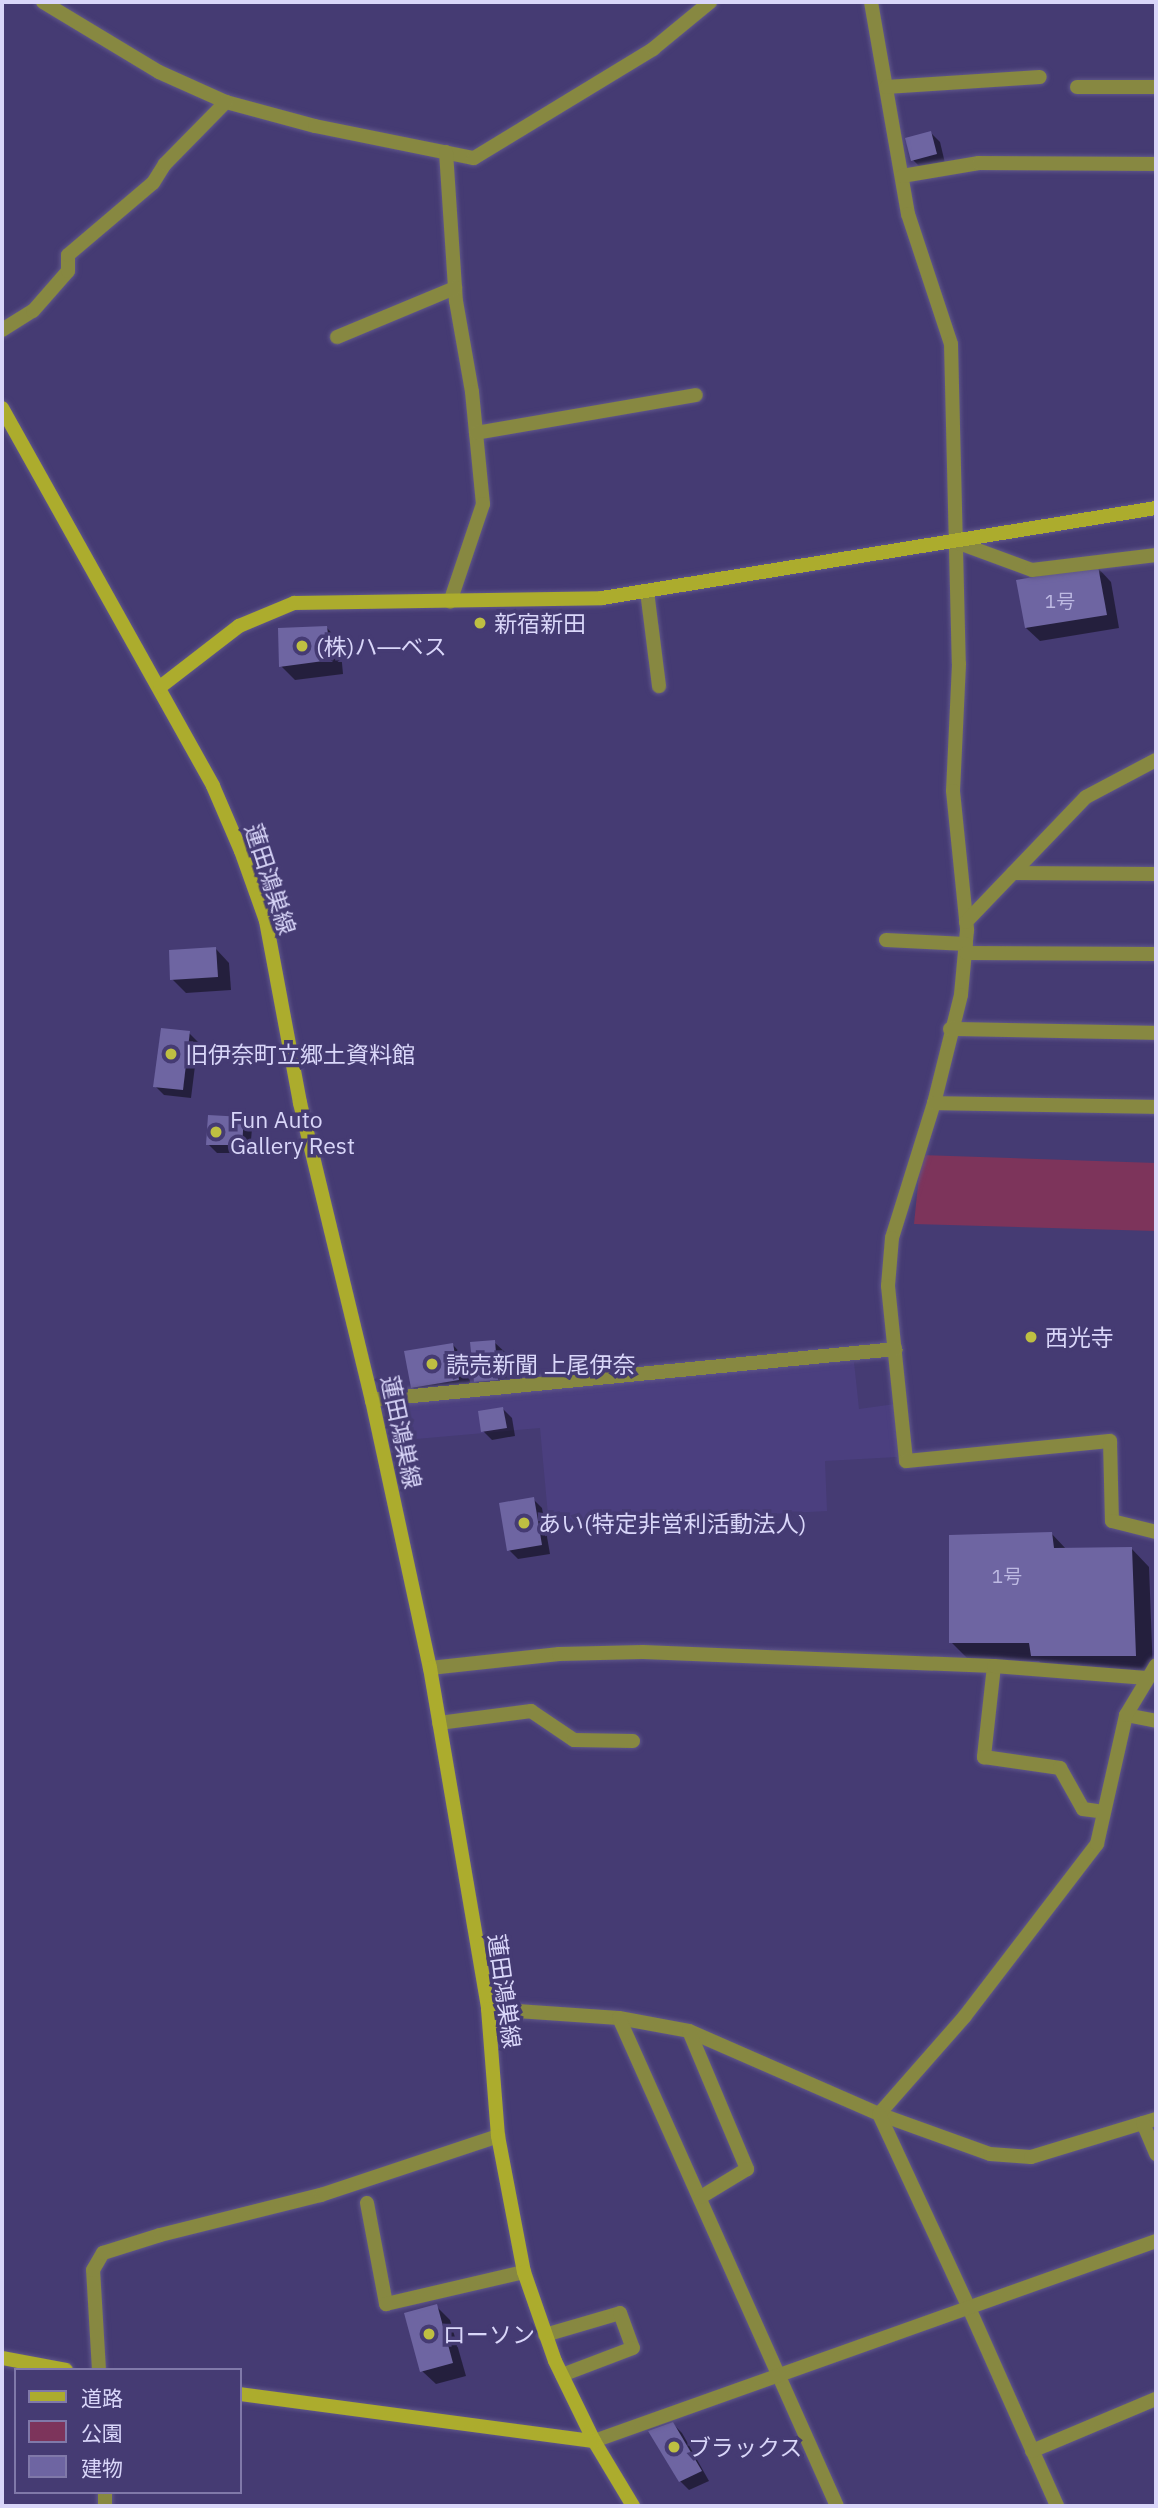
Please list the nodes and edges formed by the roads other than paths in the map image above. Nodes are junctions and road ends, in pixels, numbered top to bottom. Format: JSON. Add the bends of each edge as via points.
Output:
{"nodes":[{"id":1,"x":43,"y":2,"type":"edge"},
{"id":2,"x":710,"y":2,"type":"edge"},
{"id":3,"x":871,"y":2,"type":"edge"},
{"id":4,"x":1040,"y":77,"type":"dead end"},
{"id":5,"x":886,"y":87,"type":"junction"},
{"id":6,"x":1156,"y":87,"type":"edge"},
{"id":7,"x":1077,"y":88,"type":"dead end"},
{"id":8,"x":226,"y":102,"type":"junction"},
{"id":9,"x":446,"y":152,"type":"junction"},
{"id":10,"x":1156,"y":164,"type":"edge"},
{"id":11,"x":902,"y":176,"type":"junction"},
{"id":12,"x":455,"y":288,"type":"junction"},
{"id":13,"x":2,"y":330,"type":"edge"},
{"id":14,"x":337,"y":337,"type":"dead end"},
{"id":15,"x":696,"y":395,"type":"dead end"},
{"id":16,"x":4,"y":415,"type":"edge"},
{"id":17,"x":476,"y":433,"type":"junction"},
{"id":18,"x":1156,"y":508,"type":"edge"},
{"id":19,"x":956,"y":542,"type":"junction"},
{"id":20,"x":1156,"y":555,"type":"edge"},
{"id":21,"x":647,"y":591,"type":"junction"},
{"id":22,"x":450,"y":602,"type":"junction"},
{"id":23,"x":659,"y":686,"type":"dead end"},
{"id":24,"x":160,"y":687,"type":"junction"},
{"id":25,"x":1156,"y":760,"type":"edge"},
{"id":26,"x":1013,"y":873,"type":"junction"},
{"id":27,"x":1156,"y":874,"type":"edge"},
{"id":28,"x":967,"y":922,"type":"junction"},
{"id":29,"x":886,"y":940,"type":"dead end"},
{"id":30,"x":966,"y":948,"type":"junction"},
{"id":31,"x":1156,"y":954,"type":"edge"},
{"id":32,"x":950,"y":1029,"type":"junction"},
{"id":33,"x":1156,"y":1032,"type":"edge"},
{"id":34,"x":934,"y":1103,"type":"junction"},
{"id":35,"x":1156,"y":1107,"type":"edge"},
{"id":36,"x":896,"y":1349,"type":"junction"},
{"id":37,"x":372,"y":1400,"type":"junction"},
{"id":38,"x":1156,"y":1532,"type":"edge"},
{"id":39,"x":1156,"y":1665,"type":"edge"},
{"id":40,"x":993,"y":1666,"type":"junction"},
{"id":41,"x":430,"y":1668,"type":"junction"},
{"id":42,"x":1147,"y":1678,"type":"junction"},
{"id":43,"x":1126,"y":1715,"type":"junction"},
{"id":44,"x":1156,"y":1721,"type":"edge"},
{"id":45,"x":439,"y":1723,"type":"junction"},
{"id":46,"x":633,"y":1741,"type":"dead end"},
{"id":47,"x":1104,"y":1812,"type":"junction"},
{"id":48,"x":488,"y":2009,"type":"junction"},
{"id":49,"x":619,"y":2018,"type":"junction"},
{"id":50,"x":689,"y":2031,"type":"junction"},
{"id":51,"x":879,"y":2114,"type":"junction"},
{"id":52,"x":1150,"y":2121,"type":"edge"},
{"id":53,"x":498,"y":2136,"type":"junction"},
{"id":54,"x":1156,"y":2154,"type":"edge"},
{"id":55,"x":701,"y":2197,"type":"junction"},
{"id":56,"x":367,"y":2203,"type":"dead end"},
{"id":57,"x":1156,"y":2241,"type":"edge"},
{"id":58,"x":524,"y":2272,"type":"junction"},
{"id":59,"x":969,"y":2308,"type":"junction"},
{"id":60,"x":545,"y":2335,"type":"junction"},
{"id":61,"x":2,"y":2358,"type":"edge"},
{"id":62,"x":55,"y":2368,"type":"edge"},
{"id":63,"x":99,"y":2368,"type":"edge"},
{"id":64,"x":562,"y":2375,"type":"junction"},
{"id":65,"x":780,"y":2375,"type":"junction"},
{"id":66,"x":242,"y":2394,"type":"edge"},
{"id":67,"x":1156,"y":2399,"type":"edge"},
{"id":68,"x":594,"y":2441,"type":"junction"},
{"id":69,"x":1031,"y":2451,"type":"junction"},
{"id":70,"x":633,"y":2506,"type":"edge"},
{"id":71,"x":837,"y":2506,"type":"edge"},
{"id":72,"x":1056,"y":2506,"type":"edge"}],
"edges":[{"from":1,"to":8,"type":"street","via":[[159,72]]},
{"from":2,"to":9,"type":"street","via":[[653,49],[474,158]]},
{"from":3,"to":5,"type":"street"},
{"from":4,"to":5,"type":"street"},
{"from":5,"to":11,"type":"street"},
{"from":6,"to":7,"type":"street"},
{"from":8,"to":9,"type":"street","via":[[315,126]]},
{"from":8,"to":13,"type":"street","via":[[165,164],[153,183],[68,255],[68,271],[33,311]]},
{"from":9,"to":12,"type":"street"},
{"from":10,"to":11,"type":"street","via":[[979,163]]},
{"from":11,"to":19,"type":"street","via":[[908,214],[951,344]]},
{"from":12,"to":14,"type":"street"},
{"from":12,"to":17,"type":"street"},
{"from":15,"to":17,"type":"street"},
{"from":16,"to":24,"type":"main road","name":"蓮田鴻巣線"},
{"from":17,"to":22,"type":"street","via":[[483,504]]},
{"from":18,"to":19,"type":"main road"},
{"from":19,"to":20,"type":"street","via":[[1032,570]]},
{"from":19,"to":21,"type":"main road"},
{"from":19,"to":28,"type":"street","via":[[959,664],[953,791]]},
{"from":21,"to":22,"type":"main road","via":[[602,598]]},
{"from":21,"to":23,"type":"street"},
{"from":22,"to":24,"type":"main road","via":[[294,603],[239,626]]},
{"from":24,"to":37,"type":"main road","name":"蓮田鴻巣線","via":[[213,786],[266,921],[300,1103]]},
{"from":25,"to":26,"type":"street","via":[[1086,797]]},
{"from":26,"to":27,"type":"street"},
{"from":26,"to":28,"type":"street"},
{"from":28,"to":30,"type":"street"},
{"from":29,"to":30,"type":"street"},
{"from":30,"to":31,"type":"street"},
{"from":30,"to":32,"type":"street","via":[[961,995]]},
{"from":32,"to":33,"type":"street"},
{"from":32,"to":34,"type":"street"},
{"from":34,"to":35,"type":"street"},
{"from":34,"to":36,"type":"street","via":[[892,1238],[888,1286]]},
{"from":36,"to":37,"type":"street"},
{"from":36,"to":38,"type":"street","via":[[906,1461],[1110,1441],[1112,1521]]},
{"from":37,"to":41,"type":"main road","name":"蓮田鴻巣線"},
{"from":39,"to":42,"type":"street"},
{"from":40,"to":41,"type":"street","via":[[643,1651],[559,1654]]},
{"from":40,"to":42,"type":"street"},
{"from":40,"to":47,"type":"street","via":[[984,1757],[1060,1768],[1083,1809]]},
{"from":41,"to":45,"type":"main road","name":"蓮田鴻巣線"},
{"from":42,"to":43,"type":"street"},
{"from":43,"to":44,"type":"street"},
{"from":43,"to":47,"type":"street"},
{"from":45,"to":46,"type":"street","via":[[531,1711],[574,1740]]},
{"from":45,"to":48,"type":"main road","name":"蓮田鴻巣線"},
{"from":47,"to":51,"type":"street","via":[[1097,1844],[965,2016]]},
{"from":48,"to":49,"type":"street"},
{"from":48,"to":53,"type":"main road","name":"蓮田鴻巣線"},
{"from":49,"to":50,"type":"street"},
{"from":49,"to":55,"type":"street"},
{"from":50,"to":51,"type":"street"},
{"from":50,"to":55,"type":"street","via":[[747,2169]]},
{"from":51,"to":52,"type":"street","via":[[989,2154],[1031,2157]]},
{"from":51,"to":59,"type":"street"},
{"from":52,"to":54,"type":"street"},
{"from":53,"to":58,"type":"main road","name":"蓮田鴻巣線"},
{"from":53,"to":63,"type":"street","via":[[321,2195],[103,2253],[93,2270]]},
{"from":55,"to":65,"type":"street"},
{"from":56,"to":58,"type":"street","via":[[386,2304]]},
{"from":57,"to":59,"type":"street"},
{"from":58,"to":60,"type":"main road","name":"蓮田鴻巣線"},
{"from":59,"to":65,"type":"street"},
{"from":59,"to":69,"type":"street"},
{"from":60,"to":64,"type":"main road","name":"蓮田鴻巣線"},
{"from":60,"to":64,"type":"street","via":[[620,2312],[633,2348]]},
{"from":61,"to":62,"type":"main road"},
{"from":64,"to":68,"type":"main road","name":"蓮田鴻巣線"},
{"from":65,"to":68,"type":"street"},
{"from":65,"to":71,"type":"street"},
{"from":66,"to":68,"type":"main road"},
{"from":67,"to":69,"type":"street"},
{"from":68,"to":70,"type":"main road","name":"蓮田鴻巣線"},
{"from":69,"to":72,"type":"street"}]}
